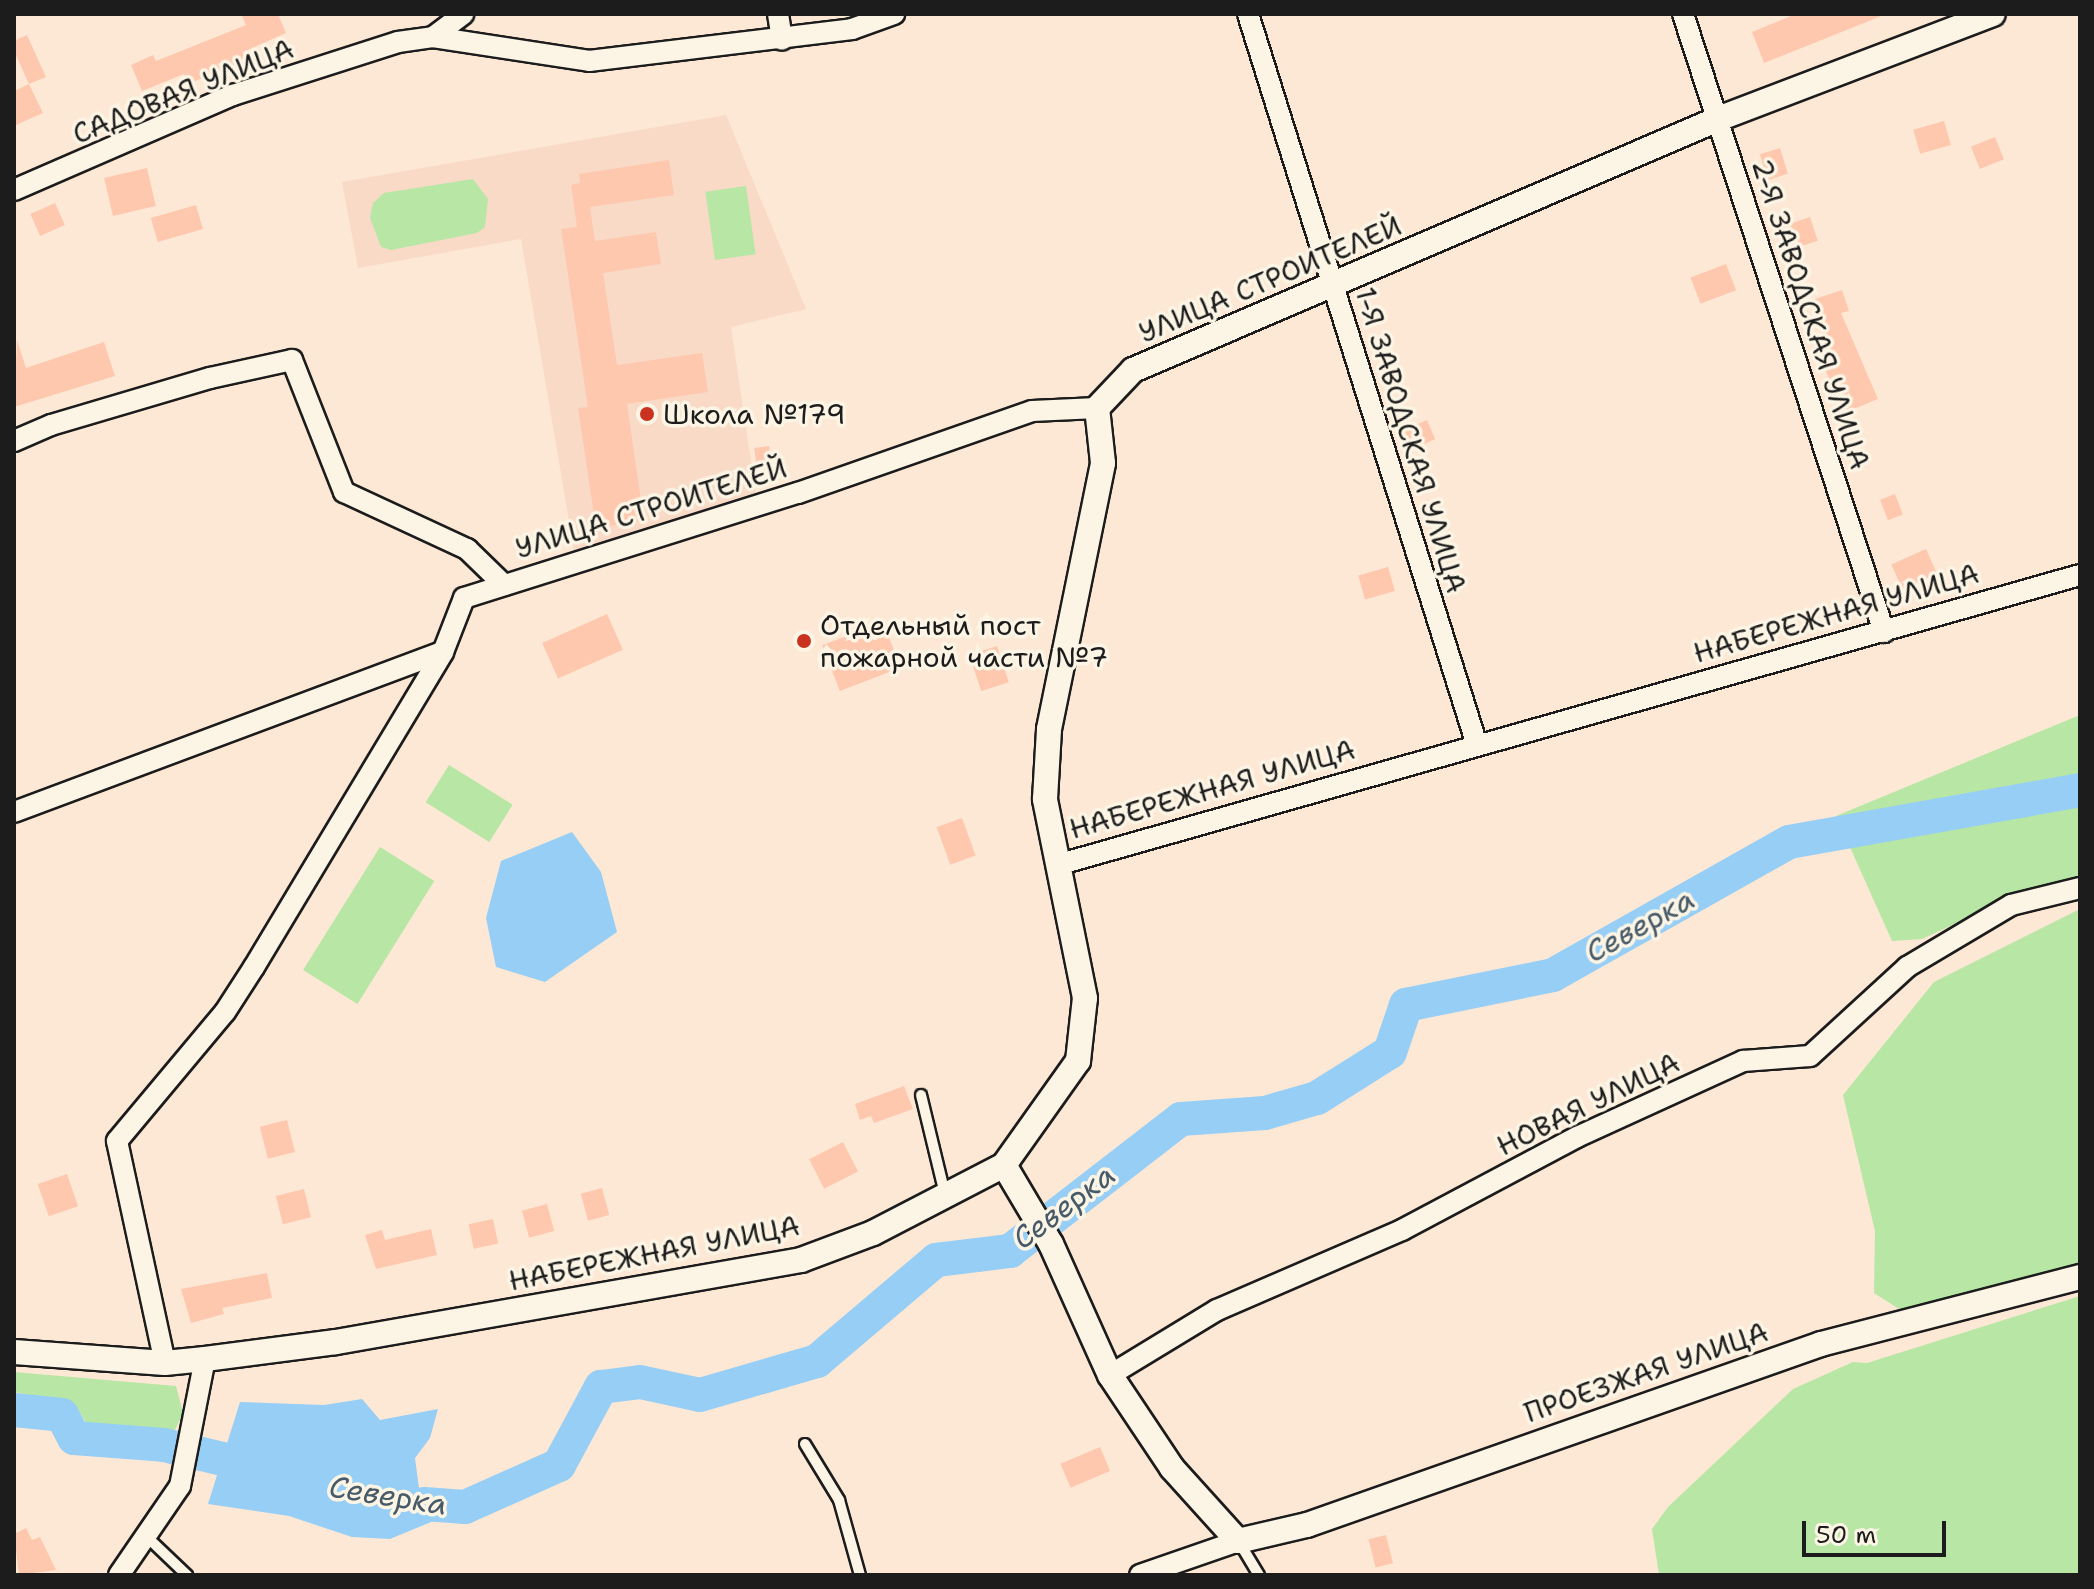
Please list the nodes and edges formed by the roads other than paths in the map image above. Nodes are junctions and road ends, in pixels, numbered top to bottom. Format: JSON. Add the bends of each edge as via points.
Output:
{"nodes":[{"id":1,"x":463,"y":14,"type":"edge"},
{"id":2,"x":778,"y":14,"type":"edge"},
{"id":3,"x":894,"y":14,"type":"edge"},
{"id":4,"x":1248,"y":14,"type":"edge"},
{"id":5,"x":1683,"y":14,"type":"edge"},
{"id":6,"x":1993,"y":14,"type":"edge"},
{"id":7,"x":433,"y":37,"type":"junction"},
{"id":8,"x":782,"y":40,"type":"junction"},
{"id":9,"x":1718,"y":119,"type":"junction"},
{"id":10,"x":14,"y":190,"type":"edge"},
{"id":11,"x":1333,"y":284,"type":"junction"},
{"id":12,"x":1097,"y":408,"type":"junction"},
{"id":13,"x":14,"y":441,"type":"edge"},
{"id":14,"x":2080,"y":575,"type":"edge"},
{"id":15,"x":504,"y":585,"type":"junction"},
{"id":16,"x":1884,"y":632,"type":"junction"},
{"id":17,"x":443,"y":652,"type":"junction"},
{"id":18,"x":400,"y":723,"type":"junction"},
{"id":19,"x":1477,"y":745,"type":"junction"},
{"id":20,"x":400,"y":748,"type":"dead end"},
{"id":21,"x":14,"y":812,"type":"edge"},
{"id":22,"x":1057,"y":865,"type":"junction"},
{"id":23,"x":2080,"y":888,"type":"edge"},
{"id":24,"x":921,"y":1095,"type":"dead end"},
{"id":25,"x":1004,"y":1165,"type":"junction"},
{"id":26,"x":945,"y":1195,"type":"junction"},
{"id":27,"x":2080,"y":1277,"type":"edge"},
{"id":28,"x":14,"y":1352,"type":"edge"},
{"id":29,"x":205,"y":1359,"type":"junction"},
{"id":30,"x":165,"y":1363,"type":"junction"},
{"id":31,"x":1110,"y":1375,"type":"junction"},
{"id":32,"x":805,"y":1444,"type":"dead end"},
{"id":33,"x":146,"y":1536,"type":"junction"},
{"id":34,"x":1238,"y":1541,"type":"junction"},
{"id":35,"x":119,"y":1575,"type":"edge"},
{"id":36,"x":187,"y":1575,"type":"edge"},
{"id":37,"x":860,"y":1575,"type":"edge"},
{"id":38,"x":1140,"y":1575,"type":"edge"},
{"id":39,"x":1259,"y":1575,"type":"edge"}],
"edges":[{"from":1,"to":7,"type":"street"},
{"from":2,"to":8,"type":"street"},
{"from":3,"to":8,"type":"street","name":"САДОВАЯ УЛИЦА","via":[[852,29]]},
{"from":4,"to":11,"type":"street","name":"1-Я ЗАВОДСКАЯ УЛИЦА"},
{"from":5,"to":9,"type":"street","name":"2-Я ЗАВОДСКАЯ УЛИЦА"},
{"from":6,"to":9,"type":"street","name":"УЛИЦА СТРОИТЕЛЕЙ"},
{"from":7,"to":8,"type":"street","name":"САДОВАЯ УЛИЦА","via":[[589,61]]},
{"from":7,"to":10,"type":"street","name":"САДОВАЯ УЛИЦА","via":[[398,42],[233,95]]},
{"from":9,"to":11,"type":"street","name":"УЛИЦА СТРОИТЕЛЕЙ"},
{"from":9,"to":16,"type":"street","name":"2-Я ЗАВОДСКАЯ УЛИЦА"},
{"from":11,"to":12,"type":"street","name":"УЛИЦА СТРОИТЕЛЕЙ","via":[[1133,370]]},
{"from":11,"to":19,"type":"street","name":"1-Я ЗАВОДСКАЯ УЛИЦА"},
{"from":12,"to":15,"type":"street","name":"УЛИЦА СТРОИТЕЛЕЙ","via":[[1032,411],[798,493]]},
{"from":12,"to":22,"type":"street","via":[[1103,463],[1049,729],[1045,799]]},
{"from":13,"to":15,"type":"street","via":[[196,382],[292,360],[344,492],[467,549]]},
{"from":14,"to":16,"type":"street","name":"НАБЕРЕЖНАЯ УЛИЦА"},
{"from":15,"to":17,"type":"street","name":"УЛИЦА СТРОИТЕЛЕЙ","via":[[464,598]]},
{"from":16,"to":19,"type":"street","name":"НАБЕРЕЖНАЯ УЛИЦА"},
{"from":17,"to":18,"type":"street"},
{"from":17,"to":21,"type":"street"},
{"from":18,"to":20,"type":"lane"},
{"from":18,"to":30,"type":"street","via":[[259,969],[117,1141]]},
{"from":19,"to":22,"type":"street","name":"НАБЕРЕЖНАЯ УЛИЦА"},
{"from":22,"to":25,"type":"street","name":"НАБЕРЕЖНАЯ УЛИЦА","via":[[1085,998],[1078,1061]]},
{"from":23,"to":31,"type":"street","name":"НОВАЯ УЛИЦА","via":[[2011,905],[1907,967],[1810,1056],[1743,1061],[1402,1230],[1217,1310]]},
{"from":24,"to":26,"type":"lane"},
{"from":25,"to":26,"type":"street","name":"НАБЕРЕЖНАЯ УЛИЦА"},
{"from":25,"to":31,"type":"street","via":[[1034,1210]]},
{"from":26,"to":29,"type":"street","name":"НАБЕРЕЖНАЯ УЛИЦА","via":[[873,1233],[801,1260],[336,1342]]},
{"from":27,"to":34,"type":"street","name":"ПРОЕЗЖАЯ УЛИЦА","via":[[1821,1344],[1307,1525]]},
{"from":28,"to":30,"type":"street","name":"НАБЕРЕЖНАЯ УЛИЦА"},
{"from":29,"to":30,"type":"street","name":"НАБЕРЕЖНАЯ УЛИЦА"},
{"from":29,"to":33,"type":"street","via":[[180,1486]]},
{"from":31,"to":34,"type":"street","via":[[1172,1468]]},
{"from":32,"to":37,"type":"lane","via":[[839,1500]]},
{"from":33,"to":35,"type":"street"},
{"from":33,"to":36,"type":"lane"},
{"from":34,"to":38,"type":"street"},
{"from":34,"to":39,"type":"lane"}]}
